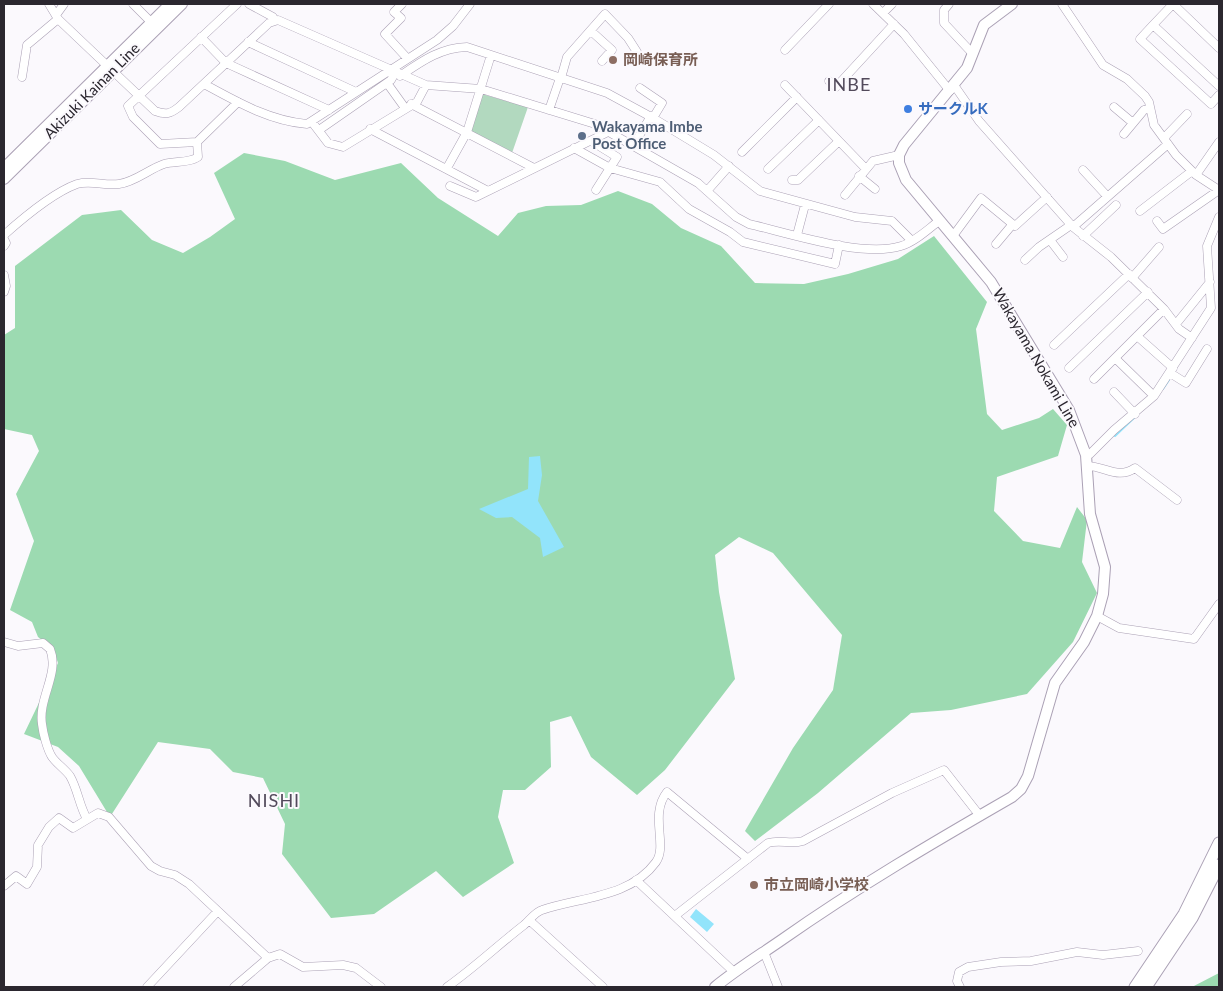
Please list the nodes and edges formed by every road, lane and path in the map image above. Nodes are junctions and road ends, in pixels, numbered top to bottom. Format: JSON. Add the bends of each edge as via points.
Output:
{"nodes":[{"id":1,"x":48,"y":4,"type":"edge"},
{"id":2,"x":64,"y":4,"type":"edge"},
{"id":3,"x":133,"y":4,"type":"edge"},
{"id":4,"x":170,"y":4,"type":"edge"},
{"id":5,"x":182,"y":4,"type":"edge"},
{"id":6,"x":237,"y":4,"type":"edge"},
{"id":7,"x":249,"y":4,"type":"edge"},
{"id":8,"x":402,"y":4,"type":"edge"},
{"id":9,"x":470,"y":4,"type":"edge"},
{"id":10,"x":829,"y":4,"type":"edge"},
{"id":11,"x":873,"y":4,"type":"edge"},
{"id":12,"x":892,"y":4,"type":"edge"},
{"id":13,"x":949,"y":4,"type":"edge"},
{"id":14,"x":1012,"y":4,"type":"edge"},
{"id":15,"x":1062,"y":4,"type":"edge"},
{"id":16,"x":1173,"y":4,"type":"edge"},
{"id":17,"x":883,"y":14,"type":"junction"},
{"id":18,"x":57,"y":17,"type":"junction"},
{"id":19,"x":274,"y":21,"type":"junction"},
{"id":20,"x":151,"y":22,"type":"junction"},
{"id":21,"x":894,"y":24,"type":"junction"},
{"id":22,"x":1153,"y":25,"type":"junction"},
{"id":23,"x":591,"y":32,"type":"junction"},
{"id":24,"x":201,"y":37,"type":"junction"},
{"id":25,"x":248,"y":42,"type":"junction"},
{"id":26,"x":1219,"y":48,"type":"edge"},
{"id":27,"x":785,"y":50,"type":"dead end"},
{"id":28,"x":638,"y":52,"type":"dead end"},
{"id":29,"x":973,"y":54,"type":"junction"},
{"id":30,"x":491,"y":55,"type":"junction"},
{"id":31,"x":407,"y":58,"type":"junction"},
{"id":32,"x":602,"y":61,"type":"dead end"},
{"id":33,"x":226,"y":63,"type":"junction"},
{"id":34,"x":110,"y":68,"type":"junction"},
{"id":35,"x":394,"y":73,"type":"junction"},
{"id":36,"x":22,"y":77,"type":"dead end"},
{"id":37,"x":560,"y":78,"type":"junction"},
{"id":38,"x":829,"y":81,"type":"dead end"},
{"id":39,"x":387,"y":83,"type":"junction"},
{"id":40,"x":204,"y":84,"type":"junction"},
{"id":41,"x":426,"y":85,"type":"junction"},
{"id":42,"x":785,"y":85,"type":"dead end"},
{"id":43,"x":1219,"y":86,"type":"edge"},
{"id":44,"x":640,"y":88,"type":"dead end"},
{"id":45,"x":952,"y":88,"type":"junction"},
{"id":46,"x":481,"y":89,"type":"junction"},
{"id":47,"x":356,"y":92,"type":"junction"},
{"id":48,"x":1219,"y":94,"type":"edge"},
{"id":49,"x":139,"y":96,"type":"junction"},
{"id":50,"x":797,"y":97,"type":"junction"},
{"id":51,"x":238,"y":102,"type":"junction"},
{"id":52,"x":408,"y":106,"type":"junction"},
{"id":53,"x":1114,"y":107,"type":"dead end"},
{"id":54,"x":1150,"y":108,"type":"junction"},
{"id":55,"x":329,"y":110,"type":"junction"},
{"id":56,"x":549,"y":110,"type":"junction"},
{"id":57,"x":1187,"y":114,"type":"dead end"},
{"id":58,"x":652,"y":117,"type":"junction"},
{"id":59,"x":819,"y":120,"type":"junction"},
{"id":60,"x":312,"y":122,"type":"junction"},
{"id":61,"x":1134,"y":123,"type":"junction"},
{"id":62,"x":319,"y":130,"type":"junction"},
{"id":63,"x":370,"y":130,"type":"junction"},
{"id":64,"x":467,"y":132,"type":"junction"},
{"id":65,"x":608,"y":132,"type":"junction"},
{"id":66,"x":1124,"y":134,"type":"dead end"},
{"id":67,"x":590,"y":141,"type":"junction"},
{"id":68,"x":839,"y":141,"type":"junction"},
{"id":69,"x":1166,"y":141,"type":"junction"},
{"id":70,"x":197,"y":142,"type":"junction"},
{"id":71,"x":1219,"y":142,"type":"edge"},
{"id":72,"x":633,"y":146,"type":"junction"},
{"id":73,"x":574,"y":148,"type":"junction"},
{"id":74,"x":742,"y":152,"type":"dead end"},
{"id":75,"x":900,"y":155,"type":"junction"},
{"id":76,"x":729,"y":166,"type":"junction"},
{"id":77,"x":669,"y":167,"type":"junction"},
{"id":78,"x":4,"y":168,"type":"edge"},
{"id":79,"x":447,"y":168,"type":"junction"},
{"id":80,"x":534,"y":168,"type":"junction"},
{"id":81,"x":610,"y":168,"type":"junction"},
{"id":82,"x":768,"y":169,"type":"dead end"},
{"id":83,"x":866,"y":169,"type":"junction"},
{"id":84,"x":1082,"y":170,"type":"dead end"},
{"id":85,"x":1194,"y":173,"type":"junction"},
{"id":86,"x":859,"y":176,"type":"junction"},
{"id":87,"x":4,"y":179,"type":"edge"},
{"id":88,"x":792,"y":180,"type":"dead end"},
{"id":89,"x":660,"y":182,"type":"junction"},
{"id":90,"x":450,"y":186,"type":"dead end"},
{"id":91,"x":875,"y":189,"type":"dead end"},
{"id":92,"x":596,"y":190,"type":"dead end"},
{"id":93,"x":488,"y":191,"type":"junction"},
{"id":94,"x":707,"y":191,"type":"junction"},
{"id":95,"x":845,"y":195,"type":"dead end"},
{"id":96,"x":1106,"y":196,"type":"junction"},
{"id":97,"x":1047,"y":197,"type":"junction"},
{"id":98,"x":805,"y":205,"type":"junction"},
{"id":99,"x":1116,"y":205,"type":"dead end"},
{"id":100,"x":1140,"y":211,"type":"dead end"},
{"id":101,"x":1219,"y":218,"type":"edge"},
{"id":102,"x":740,"y":219,"type":"junction"},
{"id":103,"x":939,"y":221,"type":"junction"},
{"id":104,"x":1157,"y":221,"type":"dead end"},
{"id":105,"x":1012,"y":225,"type":"junction"},
{"id":106,"x":1072,"y":226,"type":"junction"},
{"id":107,"x":730,"y":232,"type":"junction"},
{"id":108,"x":4,"y":235,"type":"edge"},
{"id":109,"x":797,"y":236,"type":"junction"},
{"id":110,"x":953,"y":236,"type":"junction"},
{"id":111,"x":1083,"y":236,"type":"junction"},
{"id":112,"x":4,"y":239,"type":"edge"},
{"id":113,"x":1050,"y":240,"type":"junction"},
{"id":114,"x":912,"y":241,"type":"junction"},
{"id":115,"x":996,"y":244,"type":"dead end"},
{"id":116,"x":839,"y":245,"type":"junction"},
{"id":117,"x":4,"y":246,"type":"edge"},
{"id":118,"x":1159,"y":248,"type":"dead end"},
{"id":119,"x":1063,"y":257,"type":"dead end"},
{"id":120,"x":1025,"y":260,"type":"dead end"},
{"id":121,"x":4,"y":275,"type":"edge"},
{"id":122,"x":1130,"y":276,"type":"junction"},
{"id":123,"x":1210,"y":282,"type":"junction"},
{"id":124,"x":4,"y":292,"type":"edge"},
{"id":125,"x":1148,"y":292,"type":"junction"},
{"id":126,"x":1164,"y":308,"type":"junction"},
{"id":127,"x":1176,"y":324,"type":"junction"},
{"id":128,"x":1137,"y":336,"type":"junction"},
{"id":129,"x":1192,"y":338,"type":"junction"},
{"id":130,"x":1054,"y":345,"type":"dead end"},
{"id":131,"x":1206,"y":349,"type":"dead end"},
{"id":132,"x":1115,"y":358,"type":"junction"},
{"id":133,"x":1069,"y":368,"type":"dead end"},
{"id":134,"x":1171,"y":371,"type":"junction"},
{"id":135,"x":1094,"y":380,"type":"dead end"},
{"id":136,"x":1114,"y":392,"type":"dead end"},
{"id":137,"x":1154,"y":396,"type":"junction"},
{"id":138,"x":1135,"y":414,"type":"junction"},
{"id":139,"x":1086,"y":455,"type":"junction"},
{"id":140,"x":1087,"y":466,"type":"junction"},
{"id":141,"x":1177,"y":500,"type":"dead end"},
{"id":142,"x":1219,"y":604,"type":"edge"},
{"id":143,"x":1097,"y":616,"type":"junction"},
{"id":144,"x":4,"y":642,"type":"edge"},
{"id":145,"x":980,"y":816,"type":"junction"},
{"id":146,"x":87,"y":819,"type":"junction"},
{"id":147,"x":1219,"y":843,"type":"edge"},
{"id":148,"x":748,"y":859,"type":"junction"},
{"id":149,"x":1219,"y":865,"type":"edge"},
{"id":150,"x":636,"y":880,"type":"junction"},
{"id":151,"x":4,"y":886,"type":"edge"},
{"id":152,"x":217,"y":912,"type":"junction"},
{"id":153,"x":676,"y":915,"type":"junction"},
{"id":154,"x":529,"y":920,"type":"junction"},
{"id":155,"x":1138,"y":951,"type":"dead end"},
{"id":156,"x":764,"y":952,"type":"junction"},
{"id":157,"x":268,"y":958,"type":"junction"},
{"id":158,"x":734,"y":972,"type":"junction"},
{"id":159,"x":147,"y":987,"type":"edge"},
{"id":160,"x":234,"y":987,"type":"edge"},
{"id":161,"x":380,"y":987,"type":"edge"},
{"id":162,"x":447,"y":987,"type":"edge"},
{"id":163,"x":604,"y":987,"type":"edge"},
{"id":164,"x":715,"y":987,"type":"edge"},
{"id":165,"x":778,"y":987,"type":"edge"},
{"id":166,"x":960,"y":987,"type":"edge"},
{"id":167,"x":1135,"y":987,"type":"edge"},
{"id":168,"x":1146,"y":987,"type":"edge"}],
"edges":[{"from":1,"to":18,"type":"street"},
{"from":2,"to":18,"type":"street"},
{"from":3,"to":20,"type":"street"},
{"from":4,"to":20,"type":"main road","name":"Akizuki Kainan Line"},
{"from":5,"to":34,"type":"main road","name":"Akizuki Kainan Line"},
{"from":6,"to":24,"type":"street"},
{"from":7,"to":19,"type":"street","via":[[273,17]]},
{"from":8,"to":31,"type":"street","via":[[394,12],[401,18],[385,34]]},
{"from":9,"to":31,"type":"street","via":[[453,26]]},
{"from":10,"to":27,"type":"street"},
{"from":11,"to":17,"type":"street"},
{"from":12,"to":17,"type":"street"},
{"from":13,"to":29,"type":"street","via":[[944,10],[944,23]]},
{"from":14,"to":29,"type":"main road","via":[[984,25]]},
{"from":15,"to":54,"type":"street","via":[[1104,65],[1127,79],[1144,96]]},
{"from":16,"to":22,"type":"street"},
{"from":16,"to":26,"type":"street"},
{"from":17,"to":21,"type":"street"},
{"from":18,"to":34,"type":"street"},
{"from":18,"to":36,"type":"street","via":[[27,45]]},
{"from":19,"to":25,"type":"street"},
{"from":19,"to":35,"type":"street"},
{"from":20,"to":34,"type":"main road","name":"Akizuki Kainan Line"},
{"from":21,"to":38,"type":"street","via":[[836,87]]},
{"from":21,"to":45,"type":"street"},
{"from":22,"to":43,"type":"street"},
{"from":22,"to":48,"type":"street","via":[[1140,39],[1211,104]]},
{"from":23,"to":28,"type":"street","via":[[604,14]]},
{"from":23,"to":32,"type":"street","via":[[612,50]]},
{"from":23,"to":37,"type":"street","via":[[567,57]]},
{"from":24,"to":33,"type":"street"},
{"from":24,"to":49,"type":"street"},
{"from":25,"to":33,"type":"street"},
{"from":25,"to":47,"type":"street"},
{"from":29,"to":45,"type":"main road"},
{"from":30,"to":35,"type":"street","via":[[467,47],[452,48]]},
{"from":30,"to":37,"type":"street"},
{"from":30,"to":46,"type":"street"},
{"from":31,"to":35,"type":"street"},
{"from":33,"to":40,"type":"street"},
{"from":33,"to":55,"type":"street"},
{"from":34,"to":49,"type":"street"},
{"from":34,"to":78,"type":"main road","name":"Akizuki Kainan Line"},
{"from":34,"to":87,"type":"main road","name":"Akizuki Kainan Line"},
{"from":35,"to":39,"type":"street"},
{"from":35,"to":41,"type":"street"},
{"from":35,"to":47,"type":"street"},
{"from":37,"to":56,"type":"street"},
{"from":37,"to":58,"type":"street","via":[[607,93]]},
{"from":39,"to":52,"type":"street"},
{"from":39,"to":62,"type":"street"},
{"from":40,"to":49,"type":"street","via":[[168,114],[155,111]]},
{"from":40,"to":51,"type":"street"},
{"from":41,"to":46,"type":"street"},
{"from":41,"to":52,"type":"street","via":[[417,102]]},
{"from":42,"to":50,"type":"street"},
{"from":44,"to":58,"type":"street","via":[[662,103]]},
{"from":45,"to":75,"type":"main road","via":[[904,145]]},
{"from":45,"to":97,"type":"street"},
{"from":46,"to":56,"type":"street"},
{"from":46,"to":64,"type":"street"},
{"from":47,"to":55,"type":"street"},
{"from":49,"to":70,"type":"street","via":[[128,106],[133,117],[160,144]]},
{"from":50,"to":59,"type":"street"},
{"from":50,"to":74,"type":"street"},
{"from":51,"to":60,"type":"street","via":[[278,119]]},
{"from":51,"to":70,"type":"street"},
{"from":52,"to":63,"type":"street"},
{"from":52,"to":64,"type":"street"},
{"from":53,"to":61,"type":"street"},
{"from":54,"to":61,"type":"street","via":[[1144,110]]},
{"from":54,"to":69,"type":"street","via":[[1154,125]]},
{"from":55,"to":60,"type":"street"},
{"from":56,"to":65,"type":"street","via":[[595,124]]},
{"from":57,"to":69,"type":"street"},
{"from":58,"to":72,"type":"street"},
{"from":58,"to":76,"type":"street"},
{"from":59,"to":68,"type":"street"},
{"from":59,"to":82,"type":"street"},
{"from":60,"to":62,"type":"street"},
{"from":61,"to":66,"type":"street"},
{"from":62,"to":63,"type":"street","via":[[328,143],[343,147]]},
{"from":63,"to":79,"type":"street"},
{"from":64,"to":79,"type":"street"},
{"from":64,"to":80,"type":"street"},
{"from":65,"to":67,"type":"street"},
{"from":65,"to":72,"type":"street"},
{"from":67,"to":73,"type":"street"},
{"from":67,"to":81,"type":"street","via":[[617,157]]},
{"from":68,"to":83,"type":"street"},
{"from":68,"to":88,"type":"street","via":[[798,180]]},
{"from":69,"to":85,"type":"street"},
{"from":69,"to":96,"type":"street"},
{"from":70,"to":108,"type":"street","via":[[198,157],[194,160],[175,160],[121,184],[88,181],[75,185],[25,216]]},
{"from":71,"to":85,"type":"street"},
{"from":72,"to":77,"type":"street"},
{"from":73,"to":80,"type":"street"},
{"from":73,"to":81,"type":"street"},
{"from":75,"to":83,"type":"street","via":[[876,159]]},
{"from":75,"to":103,"type":"main road","name":"Wakayama Nokami Line","via":[[899,163],[906,180]]},
{"from":76,"to":94,"type":"street"},
{"from":76,"to":98,"type":"street","via":[[760,191]]},
{"from":77,"to":89,"type":"street"},
{"from":77,"to":94,"type":"street"},
{"from":79,"to":93,"type":"street"},
{"from":80,"to":93,"type":"street"},
{"from":81,"to":89,"type":"street"},
{"from":81,"to":92,"type":"street"},
{"from":83,"to":86,"type":"street"},
{"from":84,"to":96,"type":"street"},
{"from":85,"to":100,"type":"street"},
{"from":85,"to":104,"type":"street","via":[[1219,190],[1163,229]]},
{"from":86,"to":91,"type":"street"},
{"from":86,"to":95,"type":"street"},
{"from":89,"to":107,"type":"street","via":[[689,209]]},
{"from":90,"to":93,"type":"street","via":[[472,197]]},
{"from":94,"to":102,"type":"street"},
{"from":96,"to":106,"type":"street"},
{"from":97,"to":105,"type":"street","via":[[1015,226]]},
{"from":97,"to":106,"type":"street"},
{"from":98,"to":109,"type":"street"},
{"from":98,"to":114,"type":"street","via":[[855,218],[892,220]]},
{"from":99,"to":111,"type":"street"},
{"from":101,"to":123,"type":"street","via":[[1207,246]]},
{"from":102,"to":107,"type":"street"},
{"from":102,"to":109,"type":"street"},
{"from":103,"to":110,"type":"main road","name":"Wakayama Nokami Line"},
{"from":103,"to":114,"type":"street"},
{"from":105,"to":110,"type":"street","via":[[981,198]]},
{"from":105,"to":115,"type":"street"},
{"from":106,"to":111,"type":"street"},
{"from":106,"to":113,"type":"street"},
{"from":107,"to":116,"type":"street","via":[[743,242],[835,264]]},
{"from":109,"to":116,"type":"street"},
{"from":110,"to":139,"type":"main road","name":"Wakayama Nokami Line","via":[[991,282],[1069,410]]},
{"from":111,"to":122,"type":"street"},
{"from":112,"to":117,"type":"street"},
{"from":113,"to":119,"type":"street"},
{"from":113,"to":120,"type":"street"},
{"from":114,"to":116,"type":"street","via":[[887,249]]},
{"from":118,"to":122,"type":"street"},
{"from":121,"to":124,"type":"street"},
{"from":122,"to":125,"type":"street"},
{"from":122,"to":130,"type":"street"},
{"from":123,"to":127,"type":"street"},
{"from":123,"to":129,"type":"street","via":[[1211,308]]},
{"from":125,"to":126,"type":"street"},
{"from":125,"to":133,"type":"street"},
{"from":126,"to":127,"type":"street"},
{"from":126,"to":128,"type":"street"},
{"from":127,"to":129,"type":"street"},
{"from":128,"to":132,"type":"street"},
{"from":128,"to":134,"type":"street"},
{"from":129,"to":134,"type":"street"},
{"from":131,"to":134,"type":"street","via":[[1186,383]]},
{"from":132,"to":135,"type":"street"},
{"from":132,"to":137,"type":"street"},
{"from":134,"to":137,"type":"street"},
{"from":136,"to":138,"type":"street"},
{"from":137,"to":138,"type":"street"},
{"from":138,"to":139,"type":"street"},
{"from":139,"to":140,"type":"main road","name":"Wakayama Nokami Line"},
{"from":140,"to":141,"type":"street","via":[[1112,473],[1135,468]]},
{"from":140,"to":143,"type":"main road","name":"Wakayama Nokami Line","via":[[1090,514],[1105,567]]},
{"from":142,"to":143,"type":"street","via":[[1194,639],[1119,628]]},
{"from":143,"to":145,"type":"main road","name":"Wakayama Nokami Line","via":[[1084,642],[1055,683],[1022,788]]},
{"from":144,"to":146,"type":"street","via":[[18,646],[42,644],[50,649],[53,666],[42,708],[42,724],[51,756],[69,775]]},
{"from":145,"to":148,"type":"street","via":[[944,770],[892,793],[803,841],[768,843]]},
{"from":145,"to":156,"type":"main road","name":"Wakayama Nokami Line","via":[[911,854]]},
{"from":146,"to":151,"type":"street","via":[[73,828],[58,818],[38,845],[37,867],[27,884],[16,876]]},
{"from":146,"to":152,"type":"street","via":[[98,813],[109,818],[151,866],[160,872],[175,874]]},
{"from":147,"to":167,"type":"highway","via":[[1184,914]]},
{"from":148,"to":150,"type":"street","via":[[667,792],[658,810],[659,852],[656,861]]},
{"from":148,"to":153,"type":"street"},
{"from":149,"to":168,"type":"highway","via":[[1192,918]]},
{"from":150,"to":153,"type":"street"},
{"from":150,"to":154,"type":"street","via":[[604,895],[539,910]]},
{"from":152,"to":157,"type":"street"},
{"from":152,"to":159,"type":"street"},
{"from":153,"to":158,"type":"street"},
{"from":154,"to":162,"type":"street"},
{"from":154,"to":163,"type":"street"},
{"from":155,"to":166,"type":"street","via":[[1103,955],[1077,952],[1031,961],[968,967],[959,972],[957,981]]},
{"from":156,"to":158,"type":"main road","name":"Wakayama Nokami Line"},
{"from":156,"to":165,"type":"street"},
{"from":157,"to":160,"type":"street"},
{"from":157,"to":161,"type":"street","via":[[280,954],[303,967],[343,965],[356,968]]},
{"from":158,"to":164,"type":"main road","name":"Wakayama Nokami Line"}]}
